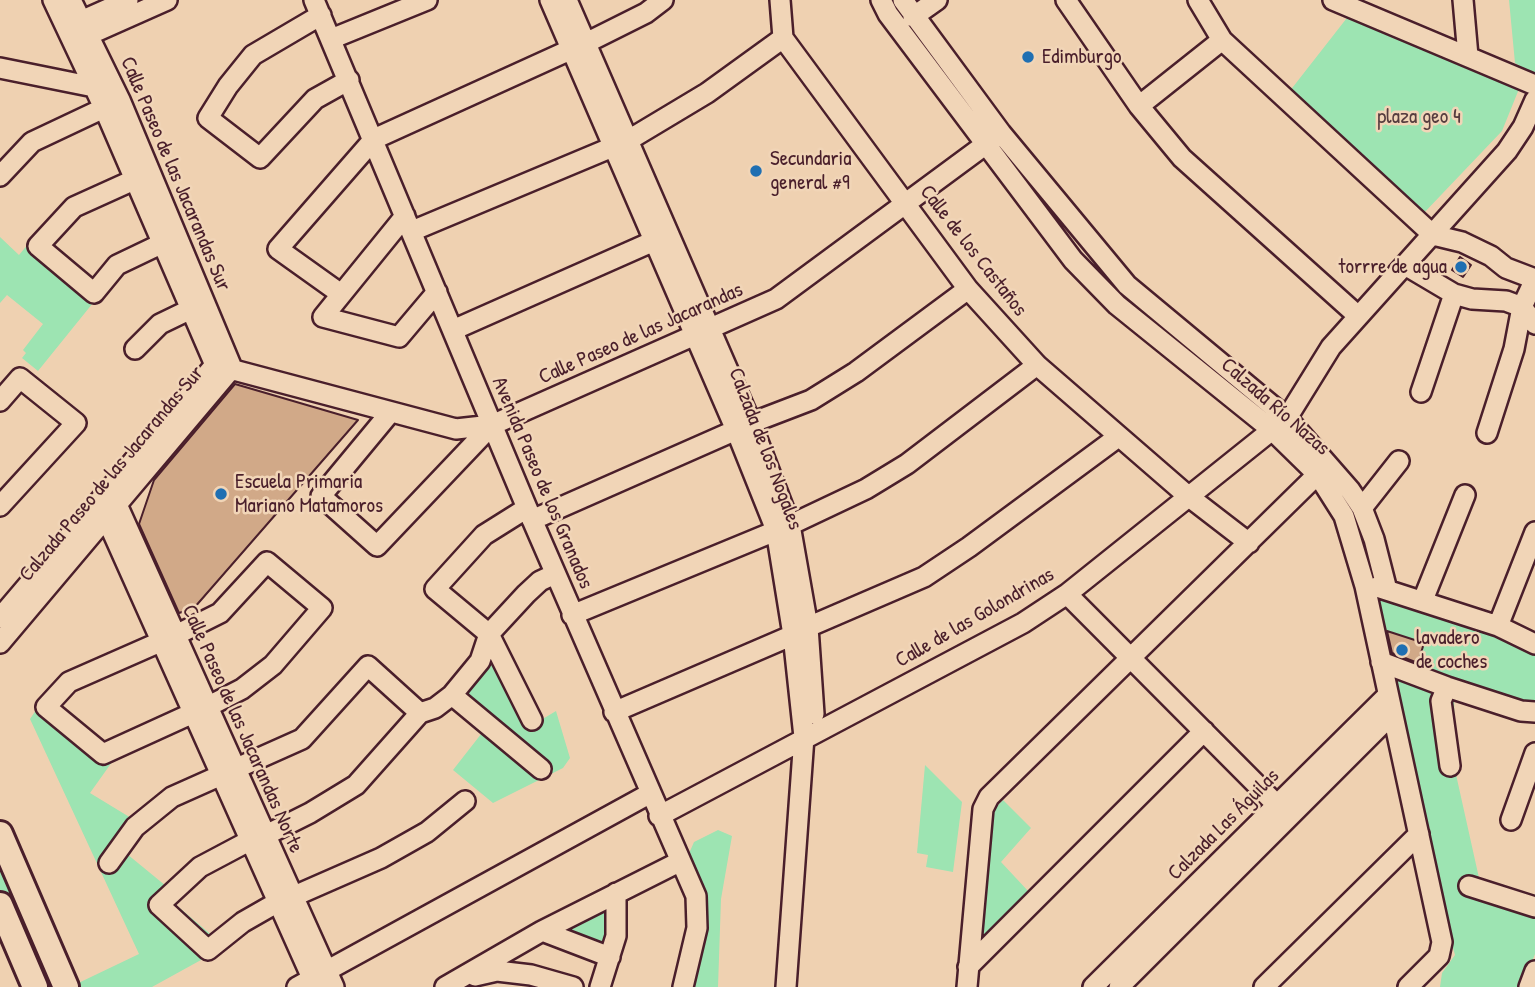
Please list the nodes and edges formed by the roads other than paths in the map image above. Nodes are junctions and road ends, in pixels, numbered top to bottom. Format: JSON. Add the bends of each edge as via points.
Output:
{"nodes":[{"id":1,"x":53,"y":0,"type":"edge"},
{"id":2,"x":71,"y":0,"type":"edge"},
{"id":3,"x":128,"y":0,"type":"edge"},
{"id":4,"x":167,"y":0,"type":"edge"},
{"id":5,"x":427,"y":0,"type":"edge"},
{"id":6,"x":550,"y":0,"type":"edge"},
{"id":7,"x":567,"y":0,"type":"edge"},
{"id":8,"x":663,"y":0,"type":"edge"},
{"id":9,"x":780,"y":0,"type":"edge"},
{"id":10,"x":881,"y":0,"type":"edge"},
{"id":11,"x":937,"y":0,"type":"edge"},
{"id":12,"x":1066,"y":0,"type":"edge"},
{"id":13,"x":1198,"y":0,"type":"edge"},
{"id":14,"x":1333,"y":0,"type":"edge"},
{"id":15,"x":1463,"y":0,"type":"edge"},
{"id":16,"x":318,"y":7,"type":"edge"},
{"id":17,"x":908,"y":8,"type":"edge"},
{"id":18,"x":77,"y":31,"type":"junction"},
{"id":19,"x":783,"y":38,"type":"junction"},
{"id":20,"x":331,"y":39,"type":"junction"},
{"id":21,"x":1222,"y":40,"type":"junction"},
{"id":22,"x":579,"y":46,"type":"junction"},
{"id":23,"x":1468,"y":56,"type":"junction"},
{"id":24,"x":0,"y":68,"type":"edge"},
{"id":25,"x":349,"y":80,"type":"junction"},
{"id":26,"x":1535,"y":85,"type":"edge"},
{"id":27,"x":94,"y":87,"type":"junction"},
{"id":28,"x":1535,"y":100,"type":"edge"},
{"id":29,"x":1139,"y":106,"type":"junction"},
{"id":30,"x":104,"y":108,"type":"junction"},
{"id":31,"x":373,"y":139,"type":"junction"},
{"id":32,"x":993,"y":139,"type":"junction"},
{"id":33,"x":620,"y":144,"type":"junction"},
{"id":34,"x":143,"y":175,"type":"junction"},
{"id":35,"x":0,"y":176,"type":"edge"},
{"id":36,"x":907,"y":204,"type":"junction"},
{"id":37,"x":408,"y":223,"type":"junction"},
{"id":38,"x":1433,"y":235,"type":"junction"},
{"id":39,"x":654,"y":241,"type":"junction"},
{"id":40,"x":163,"y":243,"type":"junction"},
{"id":41,"x":1405,"y":265,"type":"junction"},
{"id":42,"x":1535,"y":279,"type":"edge"},
{"id":43,"x":968,"y":289,"type":"junction"},
{"id":44,"x":437,"y":292,"type":"junction"},
{"id":45,"x":1454,"y":293,"type":"junction"},
{"id":46,"x":341,"y":294,"type":"junction"},
{"id":47,"x":1522,"y":307,"type":"junction"},
{"id":48,"x":191,"y":309,"type":"junction"},
{"id":49,"x":1357,"y":315,"type":"junction"},
{"id":50,"x":1535,"y":324,"type":"edge"},
{"id":51,"x":453,"y":330,"type":"junction"},
{"id":52,"x":703,"y":333,"type":"junction"},
{"id":53,"x":135,"y":349,"type":"dead end"},
{"id":54,"x":1037,"y":365,"type":"junction"},
{"id":55,"x":224,"y":366,"type":"junction"},
{"id":56,"x":1421,"y":392,"type":"dead end"},
{"id":57,"x":0,"y":401,"type":"edge"},
{"id":58,"x":388,"y":414,"type":"junction"},
{"id":59,"x":1280,"y":424,"type":"junction"},
{"id":60,"x":492,"y":425,"type":"junction"},
{"id":61,"x":744,"y":427,"type":"junction"},
{"id":62,"x":1487,"y":433,"type":"dead end"},
{"id":63,"x":1118,"y":437,"type":"junction"},
{"id":64,"x":1399,"y":461,"type":"dead end"},
{"id":65,"x":1323,"y":469,"type":"junction"},
{"id":66,"x":1465,"y":495,"type":"dead end"},
{"id":67,"x":1188,"y":496,"type":"junction"},
{"id":68,"x":108,"y":503,"type":"junction"},
{"id":69,"x":0,"y":506,"type":"edge"},
{"id":70,"x":1362,"y":508,"type":"junction"},
{"id":71,"x":529,"y":514,"type":"junction"},
{"id":72,"x":783,"y":528,"type":"junction"},
{"id":73,"x":1535,"y":532,"type":"edge"},
{"id":74,"x":1250,"y":542,"type":"junction"},
{"id":75,"x":555,"y":574,"type":"junction"},
{"id":76,"x":1365,"y":586,"type":"junction"},
{"id":77,"x":1387,"y":590,"type":"junction"},
{"id":78,"x":1067,"y":594,"type":"junction"},
{"id":79,"x":1423,"y":600,"type":"junction"},
{"id":80,"x":572,"y":615,"type":"junction"},
{"id":81,"x":0,"y":618,"type":"edge"},
{"id":82,"x":1498,"y":626,"type":"junction"},
{"id":83,"x":800,"y":631,"type":"junction"},
{"id":84,"x":489,"y":634,"type":"junction"},
{"id":85,"x":168,"y":639,"type":"junction"},
{"id":86,"x":0,"y":643,"type":"edge"},
{"id":87,"x":1535,"y":644,"type":"edge"},
{"id":88,"x":1131,"y":657,"type":"junction"},
{"id":89,"x":1381,"y":662,"type":"junction"},
{"id":90,"x":1447,"y":687,"type":"junction"},
{"id":91,"x":452,"y":695,"type":"junction"},
{"id":92,"x":1387,"y":696,"type":"junction"},
{"id":93,"x":200,"y":710,"type":"junction"},
{"id":94,"x":614,"y":712,"type":"junction"},
{"id":95,"x":1535,"y":712,"type":"edge"},
{"id":96,"x":420,"y":713,"type":"junction"},
{"id":97,"x":1391,"y":715,"type":"junction"},
{"id":98,"x":532,"y":720,"type":"dead end"},
{"id":99,"x":1204,"y":731,"type":"junction"},
{"id":100,"x":810,"y":734,"type":"junction"},
{"id":101,"x":1535,"y":754,"type":"edge"},
{"id":102,"x":1450,"y":766,"type":"dead end"},
{"id":103,"x":541,"y":769,"type":"dead end"},
{"id":104,"x":227,"y":772,"type":"junction"},
{"id":105,"x":649,"y":794,"type":"junction"},
{"id":106,"x":465,"y":801,"type":"dead end"},
{"id":107,"x":1276,"y":804,"type":"junction"},
{"id":108,"x":659,"y":816,"type":"junction"},
{"id":109,"x":1511,"y":820,"type":"dead end"},
{"id":110,"x":0,"y":834,"type":"edge"},
{"id":111,"x":1419,"y":834,"type":"junction"},
{"id":112,"x":256,"y":838,"type":"junction"},
{"id":113,"x":678,"y":862,"type":"junction"},
{"id":114,"x":109,"y":863,"type":"dead end"},
{"id":115,"x":1469,"y":886,"type":"dead end"},
{"id":116,"x":617,"y":893,"type":"junction"},
{"id":117,"x":285,"y":900,"type":"junction"},
{"id":118,"x":0,"y":905,"type":"edge"},
{"id":119,"x":1535,"y":908,"type":"edge"},
{"id":120,"x":542,"y":931,"type":"junction"},
{"id":121,"x":7,"y":941,"type":"edge"},
{"id":122,"x":795,"y":946,"type":"junction"},
{"id":123,"x":610,"y":957,"type":"junction"},
{"id":124,"x":1535,"y":971,"type":"edge"},
{"id":125,"x":967,"y":977,"type":"edge"},
{"id":126,"x":1121,"y":981,"type":"edge"},
{"id":127,"x":317,"y":982,"type":"edge"},
{"id":128,"x":452,"y":983,"type":"edge"},
{"id":129,"x":35,"y":987,"type":"edge"},
{"id":130,"x":66,"y":987,"type":"edge"},
{"id":131,"x":573,"y":987,"type":"edge"},
{"id":132,"x":600,"y":987,"type":"edge"},
{"id":133,"x":683,"y":987,"type":"edge"},
{"id":134,"x":786,"y":987,"type":"edge"},
{"id":135,"x":799,"y":987,"type":"edge"},
{"id":136,"x":1093,"y":987,"type":"edge"},
{"id":137,"x":1264,"y":987,"type":"edge"},
{"id":138,"x":1408,"y":987,"type":"edge"},
{"id":139,"x":1529,"y":987,"type":"edge"}],
"edges":[{"from":1,"to":18,"type":"street","name":"Calle Paseo de las Jacarandas Sur"},
{"from":2,"to":18,"type":"street","name":"Calle Paseo de las Jacarandas Sur"},
{"from":3,"to":18,"type":"street"},
{"from":4,"to":18,"type":"street"},
{"from":5,"to":20,"type":"street"},
{"from":6,"to":22,"type":"street","name":"Calzada de los Nogales"},
{"from":7,"to":22,"type":"street","name":"Calzada de los Nogales"},
{"from":8,"to":22,"type":"street"},
{"from":9,"to":19,"type":"street"},
{"from":10,"to":32,"type":"street","name":"Calzada Río Nazas"},
{"from":11,"to":17,"type":"street"},
{"from":12,"to":29,"type":"street"},
{"from":13,"to":21,"type":"street"},
{"from":14,"to":23,"type":"street"},
{"from":15,"to":23,"type":"street"},
{"from":16,"to":20,"type":"street","name":"Avenida Paseo de los Granados"},
{"from":16,"to":25,"type":"street","via":[[253,55],[208,118],[260,158],[315,99]]},
{"from":17,"to":32,"type":"street","name":"Calzada Río Nazas"},
{"from":18,"to":27,"type":"street","name":"Calle Paseo de las Jacarandas Sur"},
{"from":18,"to":34,"type":"street","name":"Calle Paseo de las Jacarandas Sur"},
{"from":19,"to":33,"type":"street","via":[[707,93]]},
{"from":19,"to":36,"type":"street","name":"Calle de los Castaños"},
{"from":20,"to":25,"type":"street","name":"Avenida Paseo de los Granados"},
{"from":21,"to":29,"type":"street"},
{"from":21,"to":38,"type":"street"},
{"from":22,"to":31,"type":"street"},
{"from":22,"to":33,"type":"street","name":"Calzada de los Nogales"},
{"from":23,"to":26,"type":"street"},
{"from":24,"to":27,"type":"street"},
{"from":25,"to":31,"type":"street","name":"Avenida Paseo de los Granados"},
{"from":27,"to":30,"type":"street","name":"Calle Paseo de las Jacarandas Sur"},
{"from":28,"to":38,"type":"street","via":[[1507,152]]},
{"from":29,"to":49,"type":"street","via":[[1182,158]]},
{"from":30,"to":34,"type":"street","name":"Calle Paseo de las Jacarandas Sur"},
{"from":30,"to":35,"type":"street","via":[[32,142]]},
{"from":31,"to":37,"type":"street","name":"Avenida Paseo de los Granados"},
{"from":31,"to":46,"type":"street","via":[[278,249]]},
{"from":32,"to":36,"type":"street","name":"Calle Paseo de las Jacarandas"},
{"from":32,"to":59,"type":"street","name":"Calzada Río Nazas","via":[[1073,260],[1117,305]]},
{"from":33,"to":37,"type":"street"},
{"from":33,"to":39,"type":"street","name":"Calzada de los Nogales"},
{"from":33,"to":52,"type":"street","name":"Calzada de los Nogales"},
{"from":34,"to":40,"type":"street","name":"Calle Paseo de las Jacarandas Sur"},
{"from":34,"to":40,"type":"street","via":[[74,207],[38,246],[94,293],[117,265]]},
{"from":34,"to":55,"type":"street","name":"Calle Paseo de las Jacarandas Sur"},
{"from":36,"to":43,"type":"street","name":"Calle de los Castaños"},
{"from":36,"to":52,"type":"street","name":"Calle Paseo de las Jacarandas","via":[[776,299]]},
{"from":37,"to":44,"type":"street","name":"Avenida Paseo de los Granados"},
{"from":37,"to":46,"type":"street"},
{"from":38,"to":41,"type":"street"},
{"from":38,"to":42,"type":"street","via":[[1462,242]]},
{"from":39,"to":51,"type":"street"},
{"from":39,"to":52,"type":"street","name":"Calzada de los Nogales"},
{"from":40,"to":48,"type":"street","name":"Calle Paseo de las Jacarandas Sur"},
{"from":41,"to":45,"type":"street"},
{"from":41,"to":49,"type":"street"},
{"from":42,"to":47,"type":"street"},
{"from":43,"to":54,"type":"street","name":"Calle de los Castaños"},
{"from":43,"to":61,"type":"street","via":[[811,400]]},
{"from":44,"to":46,"type":"street","via":[[400,337],[323,317]]},
{"from":44,"to":51,"type":"street","name":"Avenida Paseo de los Granados"},
{"from":45,"to":47,"type":"street"},
{"from":45,"to":56,"type":"street"},
{"from":47,"to":50,"type":"street"},
{"from":47,"to":62,"type":"street","via":[[1514,349]]},
{"from":48,"to":53,"type":"street","via":[[160,324]]},
{"from":48,"to":55,"type":"street","name":"Calle Paseo de las Jacarandas Sur"},
{"from":49,"to":59,"type":"street"},
{"from":51,"to":60,"type":"street","name":"Avenida Paseo de los Granados"},
{"from":52,"to":60,"type":"street","name":"Calle Paseo de las Jacarandas"},
{"from":52,"to":61,"type":"street","name":"Calzada de los Nogales"},
{"from":54,"to":63,"type":"street","name":"Calle de los Castaños"},
{"from":54,"to":72,"type":"street","via":[[907,464]]},
{"from":55,"to":58,"type":"street","name":"Calle Paseo de las Jacarandas"},
{"from":55,"to":68,"type":"street","name":"Calzada Paseo de las Jacarandas Sur"},
{"from":57,"to":69,"type":"street","via":[[20,378],[76,423]]},
{"from":58,"to":60,"type":"street","name":"Calle Paseo de las Jacarandas","via":[[456,429]]},
{"from":58,"to":60,"type":"street","via":[[321,496],[377,545]]},
{"from":59,"to":65,"type":"street","name":"Calzada Río Nazas"},
{"from":59,"to":67,"type":"street","name":"Calle de las Golondrinas"},
{"from":60,"to":71,"type":"street","name":"Avenida Paseo de los Granados"},
{"from":61,"to":71,"type":"street"},
{"from":61,"to":72,"type":"street","name":"Calzada de los Nogales"},
{"from":63,"to":67,"type":"street","name":"Calle de los Castaños"},
{"from":63,"to":83,"type":"street","via":[[923,577]]},
{"from":64,"to":70,"type":"street"},
{"from":65,"to":70,"type":"street","name":"Calzada Río Nazas"},
{"from":65,"to":74,"type":"street"},
{"from":65,"to":76,"type":"street","name":"Calzada Río Nazas","via":[[1344,516]]},
{"from":66,"to":79,"type":"street"},
{"from":67,"to":74,"type":"street","name":"Calle de los Castaños"},
{"from":67,"to":78,"type":"street","name":"Calle de las Golondrinas"},
{"from":68,"to":81,"type":"street","name":"Calzada Paseo de las Jacarandas Sur"},
{"from":68,"to":85,"type":"street","name":"Calle Paseo de las Jacarandas Norte"},
{"from":68,"to":86,"type":"street","name":"Calzada Paseo de las Jacarandas Sur"},
{"from":70,"to":77,"type":"street","name":"Calzada Río Nazas"},
{"from":71,"to":75,"type":"street","name":"Avenida Paseo de los Granados"},
{"from":71,"to":84,"type":"street","via":[[484,535],[435,589]]},
{"from":72,"to":80,"type":"street"},
{"from":72,"to":83,"type":"street","name":"Calzada de los Nogales"},
{"from":73,"to":82,"type":"street"},
{"from":74,"to":88,"type":"street"},
{"from":75,"to":80,"type":"street","name":"Avenida Paseo de los Granados"},
{"from":75,"to":84,"type":"street","via":[[526,594]]},
{"from":76,"to":77,"type":"street"},
{"from":76,"to":89,"type":"street","name":"Calzada Río Nazas"},
{"from":77,"to":79,"type":"street"},
{"from":78,"to":88,"type":"street"},
{"from":78,"to":100,"type":"street","name":"Calle de las Golondrinas","via":[[1023,623]]},
{"from":79,"to":82,"type":"street"},
{"from":80,"to":94,"type":"street","name":"Avenida Paseo de los Granados"},
{"from":82,"to":87,"type":"street"},
{"from":83,"to":94,"type":"street"},
{"from":83,"to":100,"type":"street","name":"Calzada de los Nogales"},
{"from":84,"to":91,"type":"street","via":[[480,661]]},
{"from":84,"to":98,"type":"street"},
{"from":85,"to":93,"type":"street","name":"Calle Paseo de las Jacarandas Norte"},
{"from":85,"to":93,"type":"street","via":[[69,682],[46,707],[103,754]]},
{"from":85,"to":93,"type":"street","via":[[220,613],[267,562],[322,608],[273,664],[242,689]]},
{"from":88,"to":99,"type":"street"},
{"from":88,"to":125,"type":"street","via":[[986,801]]},
{"from":89,"to":90,"type":"street"},
{"from":89,"to":92,"type":"street","name":"Calzada Río Nazas"},
{"from":90,"to":95,"type":"street"},
{"from":90,"to":102,"type":"street","via":[[1441,701]]},
{"from":91,"to":96,"type":"street"},
{"from":91,"to":103,"type":"street"},
{"from":92,"to":97,"type":"street","name":"Calzada Río Nazas"},
{"from":92,"to":107,"type":"street","name":"Calzada Las Águilas"},
{"from":93,"to":104,"type":"street","name":"Calle Paseo de las Jacarandas Norte"},
{"from":94,"to":105,"type":"street","name":"Avenida Paseo de los Granados"},
{"from":96,"to":104,"type":"street","via":[[368,666],[302,739]]},
{"from":96,"to":112,"type":"street","via":[[356,785]]},
{"from":97,"to":111,"type":"street","name":"Calzada Río Nazas"},
{"from":97,"to":126,"type":"street","name":"Calzada Las Águilas"},
{"from":99,"to":107,"type":"street"},
{"from":99,"to":125,"type":"street"},
{"from":100,"to":108,"type":"street","name":"Calle de las Golondrinas"},
{"from":100,"to":122,"type":"street","name":"Calzada de los Nogales"},
{"from":101,"to":109,"type":"street"},
{"from":104,"to":112,"type":"street","name":"Calle Paseo de las Jacarandas Norte"},
{"from":104,"to":114,"type":"street","via":[[154,810]]},
{"from":105,"to":108,"type":"street","name":"Avenida Paseo de los Granados"},
{"from":105,"to":127,"type":"street"},
{"from":106,"to":117,"type":"street","via":[[427,832],[381,858]]},
{"from":107,"to":126,"type":"street","name":"Calzada Las Águilas"},
{"from":108,"to":113,"type":"street","name":"Avenida Paseo de los Granados"},
{"from":110,"to":130,"type":"main road"},
{"from":111,"to":137,"type":"street"},
{"from":111,"to":138,"type":"street","name":"Calzada Río Nazas","via":[[1442,951]]},
{"from":112,"to":117,"type":"street","name":"Calle Paseo de las Jacarandas Norte"},
{"from":112,"to":117,"type":"street","via":[[200,867],[159,905],[208,950],[243,922]]},
{"from":113,"to":116,"type":"street"},
{"from":113,"to":133,"type":"street","name":"Avenida Paseo de los Granados","via":[[698,912]]},
{"from":115,"to":119,"type":"street"},
{"from":116,"to":120,"type":"street"},
{"from":116,"to":123,"type":"street"},
{"from":117,"to":127,"type":"street","name":"Calle Paseo de las Jacarandas Norte"},
{"from":118,"to":121,"type":"main road"},
{"from":120,"to":123,"type":"street"},
{"from":120,"to":128,"type":"street"},
{"from":121,"to":129,"type":"main road"},
{"from":122,"to":134,"type":"street","name":"Calzada de los Nogales"},
{"from":122,"to":135,"type":"street","name":"Calzada de los Nogales"},
{"from":123,"to":132,"type":"street"},
{"from":124,"to":139,"type":"street"},
{"from":126,"to":136,"type":"street","name":"Calzada Las Águilas"},
{"from":128,"to":131,"type":"street","via":[[497,971]]}]}
